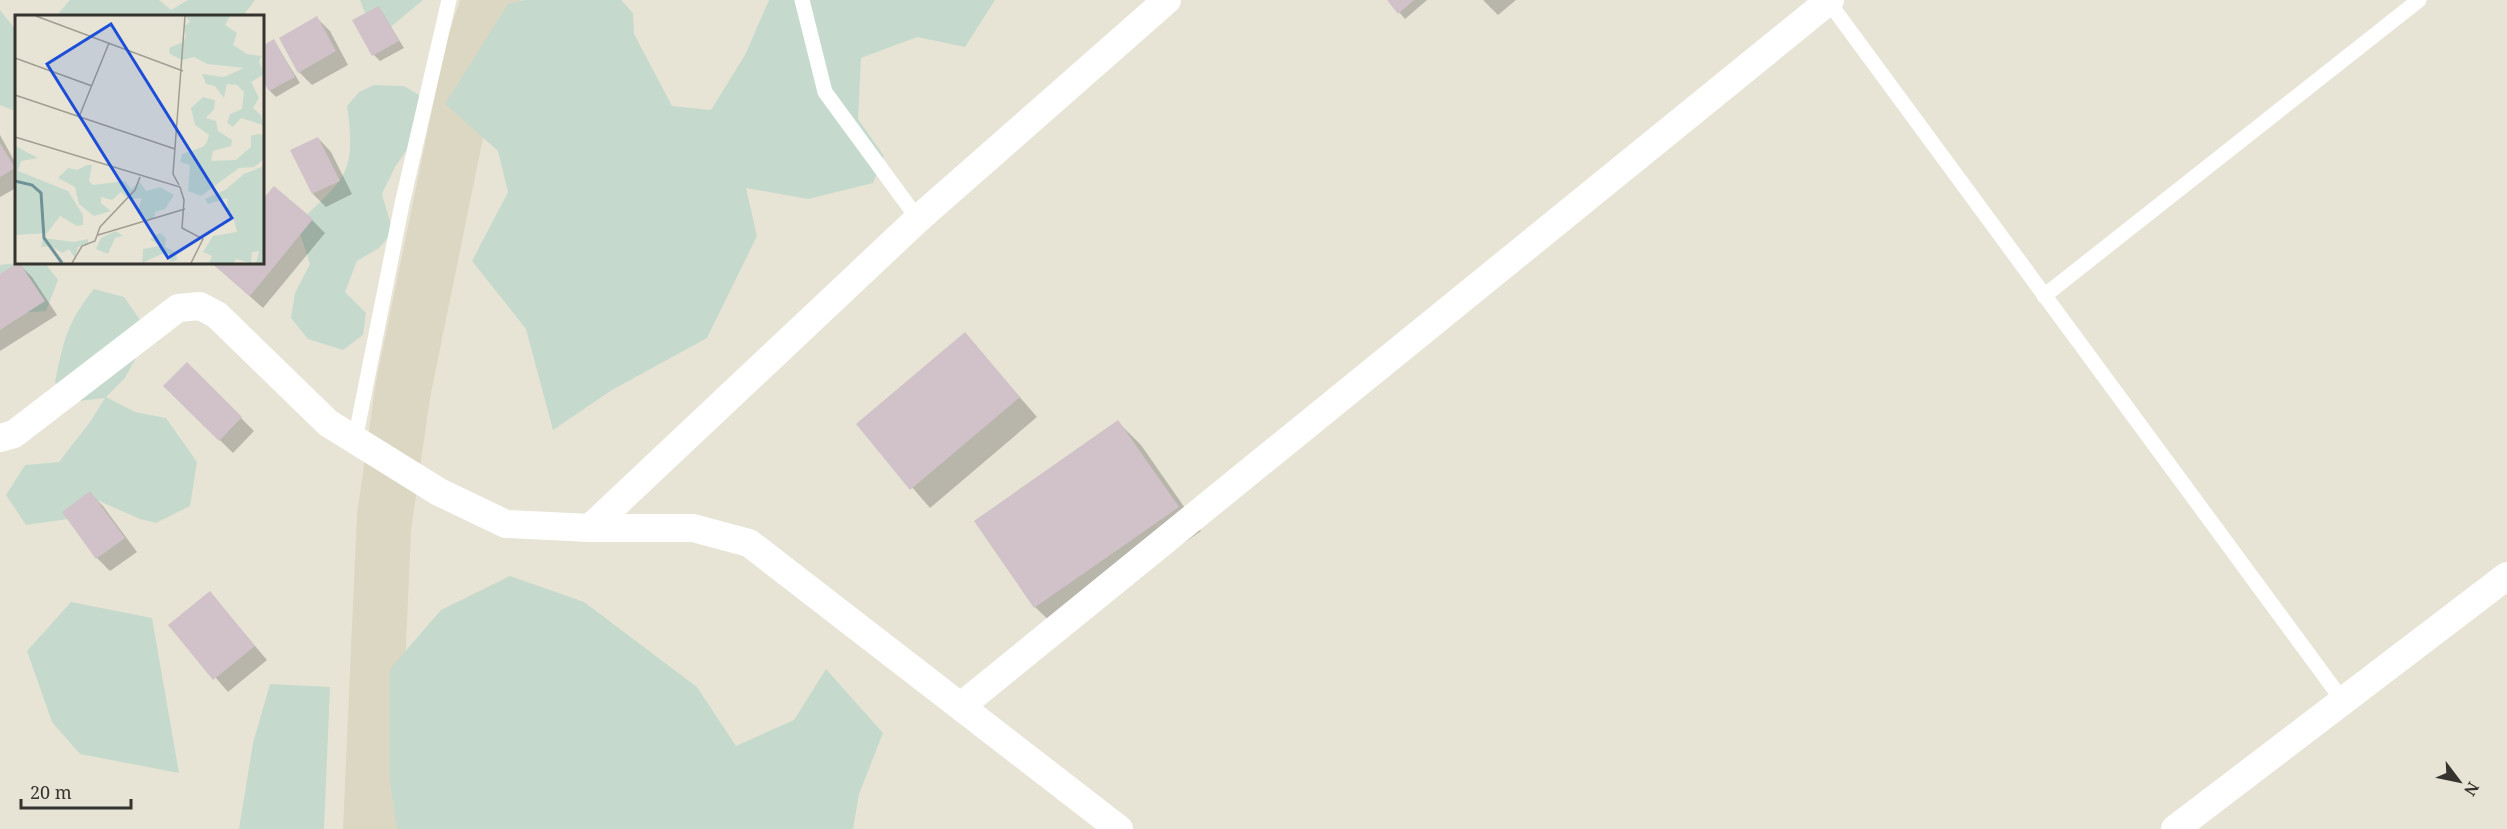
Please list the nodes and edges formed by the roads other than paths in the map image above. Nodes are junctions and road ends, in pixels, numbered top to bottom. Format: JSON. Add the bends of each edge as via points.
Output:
{"nodes":[{"id":1,"x":449,"y":0,"type":"edge"},
{"id":2,"x":802,"y":0,"type":"edge"},
{"id":3,"x":1167,"y":0,"type":"edge"},
{"id":4,"x":2419,"y":0,"type":"edge"},
{"id":5,"x":1829,"y":1,"type":"edge"},
{"id":6,"x":918,"y":219,"type":"junction"},
{"id":7,"x":2044,"y":296,"type":"junction"},
{"id":8,"x":0,"y":438,"type":"edge"},
{"id":9,"x":355,"y":440,"type":"junction"},
{"id":10,"x":590,"y":528,"type":"junction"},
{"id":11,"x":2507,"y":576,"type":"edge"},
{"id":12,"x":2343,"y":701,"type":"junction"},
{"id":13,"x":961,"y":706,"type":"junction"},
{"id":14,"x":1119,"y":829,"type":"edge"},
{"id":15,"x":2175,"y":829,"type":"edge"}],
"edges":[{"from":1,"to":9,"type":"lane","via":[[402,204]]},
{"from":2,"to":6,"type":"lane","via":[[825,92]]},
{"from":3,"to":6,"type":"street"},
{"from":4,"to":7,"type":"lane"},
{"from":5,"to":7,"type":"lane"},
{"from":5,"to":13,"type":"street"},
{"from":6,"to":10,"type":"street"},
{"from":7,"to":12,"type":"lane"},
{"from":8,"to":9,"type":"street","via":[[14,434],[178,308],[200,306],[217,315],[328,423]]},
{"from":9,"to":10,"type":"street","via":[[439,492],[506,524]]},
{"from":10,"to":13,"type":"street","via":[[693,528],[749,543]]},
{"from":11,"to":12,"type":"street"},
{"from":12,"to":15,"type":"street"},
{"from":13,"to":14,"type":"street"}]}
